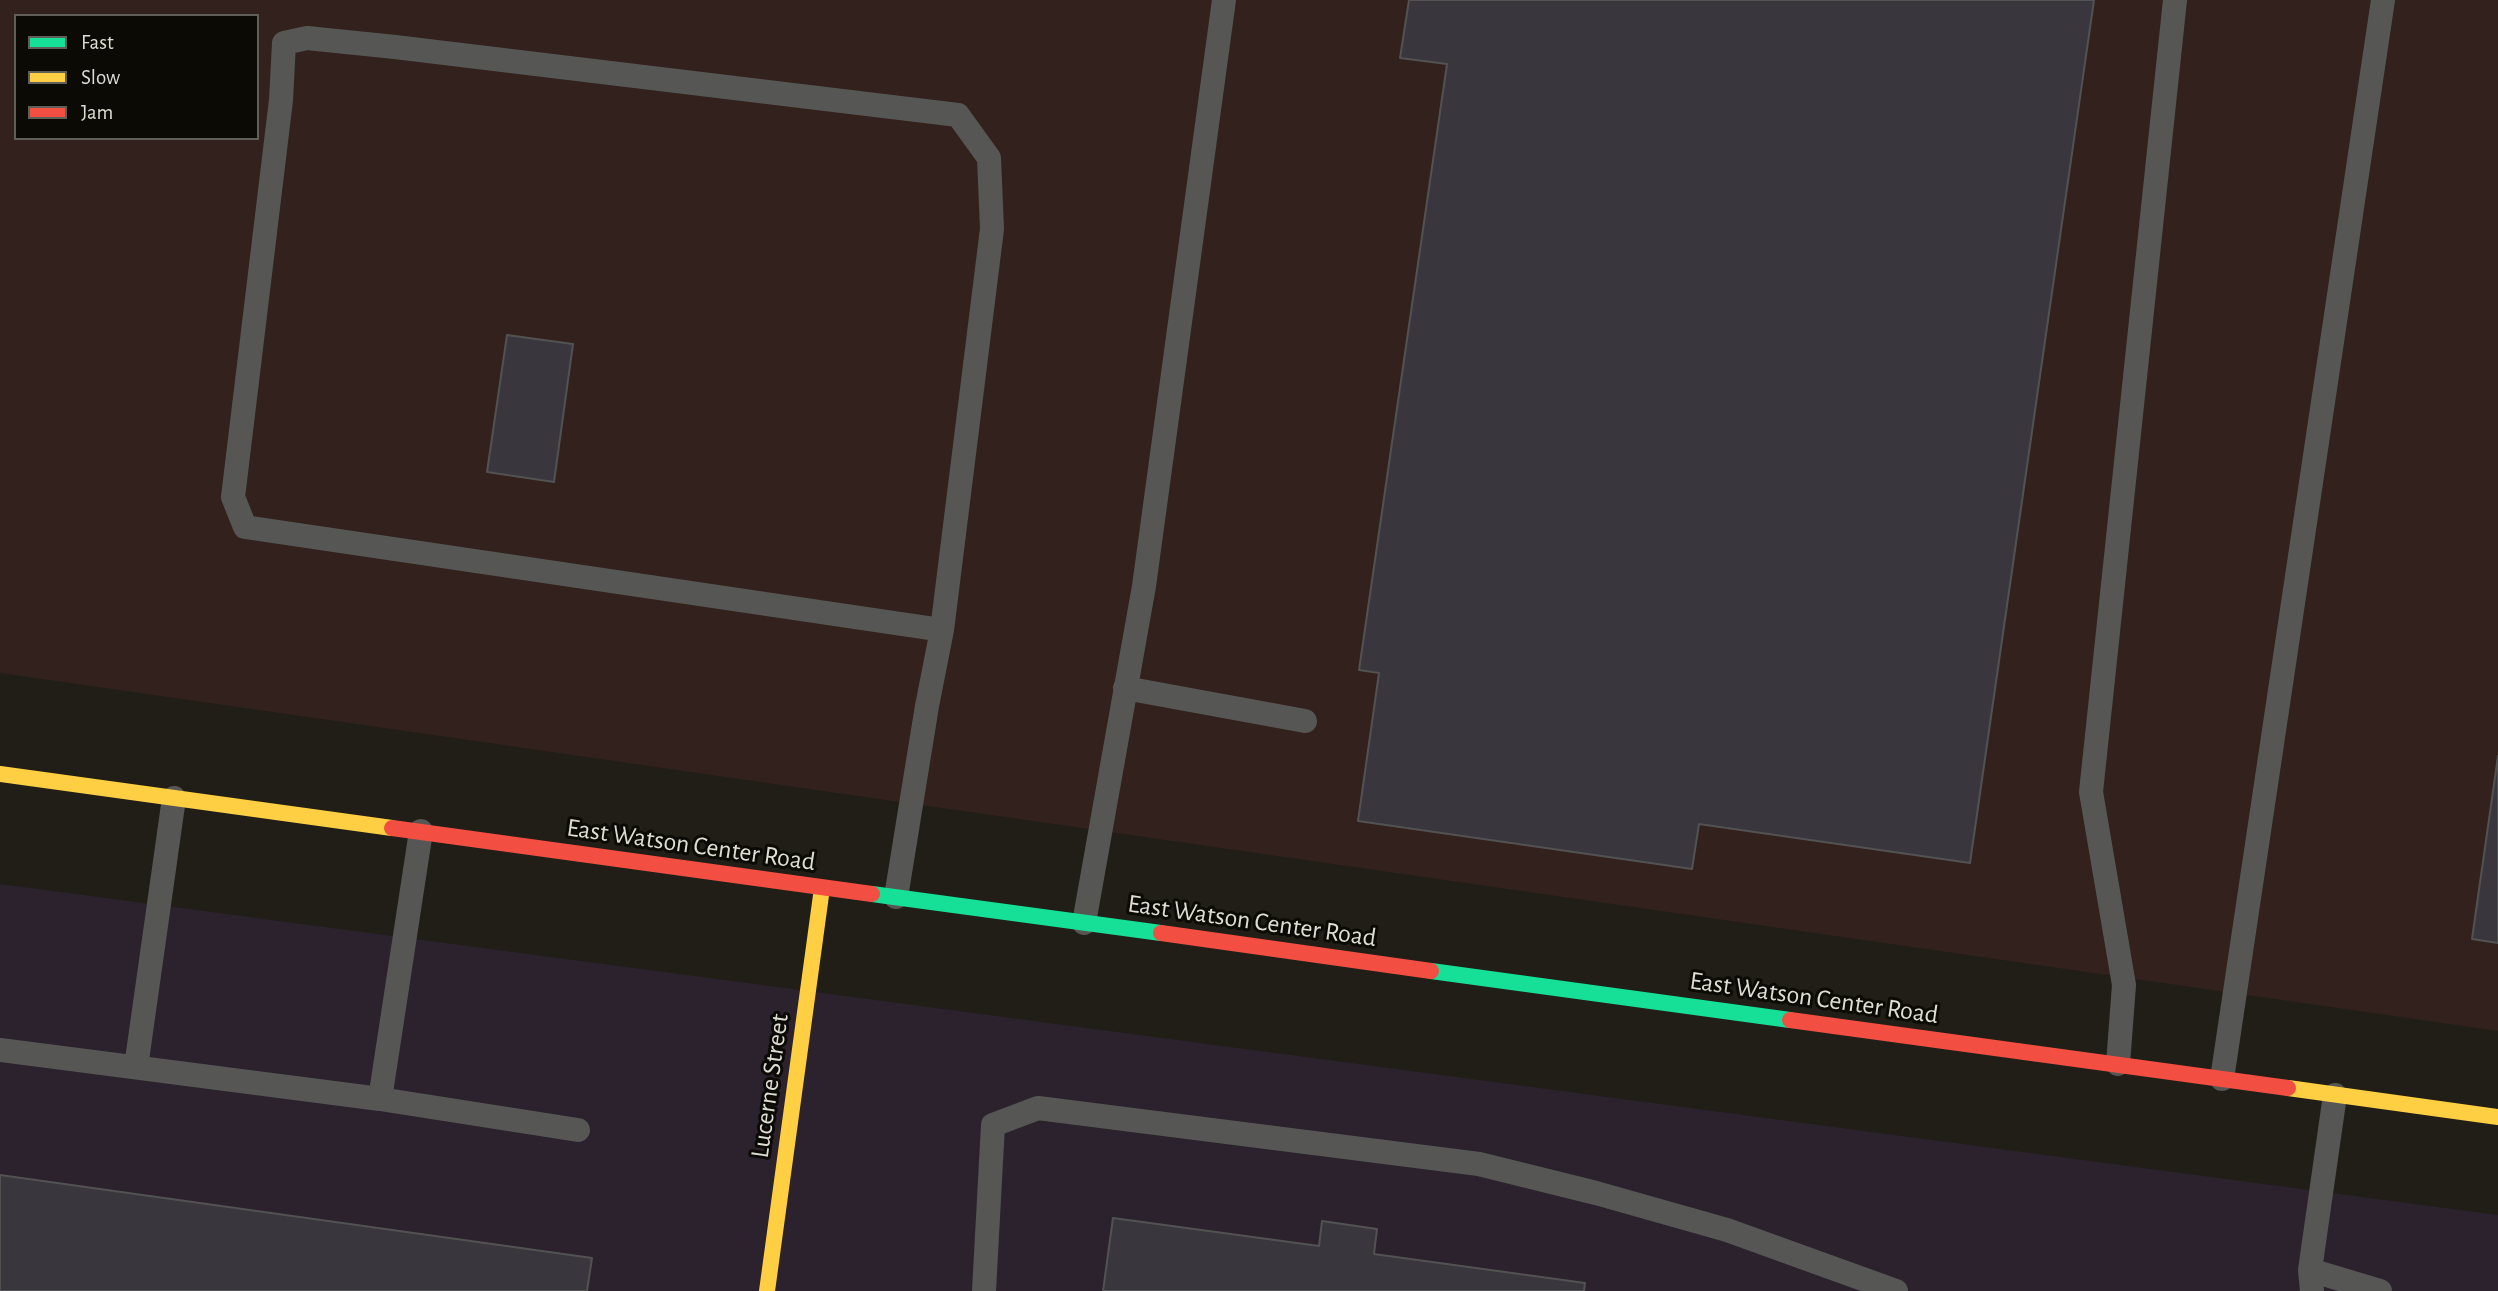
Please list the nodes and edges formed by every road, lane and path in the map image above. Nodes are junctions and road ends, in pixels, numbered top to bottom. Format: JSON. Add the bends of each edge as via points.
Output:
{"nodes":[{"id":1,"x":1224,"y":0,"type":"edge"},
{"id":2,"x":2175,"y":0,"type":"edge"},
{"id":3,"x":2383,"y":0,"type":"edge"},
{"id":4,"x":942,"y":630,"type":"junction"},
{"id":5,"x":1125,"y":688,"type":"junction"},
{"id":6,"x":1305,"y":721,"type":"dead end"},
{"id":7,"x":0,"y":774,"type":"edge"},
{"id":8,"x":174,"y":798,"type":"junction"},
{"id":9,"x":421,"y":831,"type":"junction"},
{"id":10,"x":822,"y":888,"type":"junction"},
{"id":11,"x":896,"y":897,"type":"junction"},
{"id":12,"x":1084,"y":923,"type":"junction"},
{"id":13,"x":0,"y":1050,"type":"edge"},
{"id":14,"x":2118,"y":1064,"type":"junction"},
{"id":15,"x":136,"y":1067,"type":"junction"},
{"id":16,"x":2222,"y":1079,"type":"junction"},
{"id":17,"x":2334,"y":1095,"type":"junction"},
{"id":18,"x":380,"y":1099,"type":"junction"},
{"id":19,"x":2498,"y":1117,"type":"edge"},
{"id":20,"x":578,"y":1130,"type":"dead end"},
{"id":21,"x":2311,"y":1280,"type":"edge"},
{"id":22,"x":767,"y":1291,"type":"edge"},
{"id":23,"x":984,"y":1291,"type":"edge"},
{"id":24,"x":1896,"y":1291,"type":"edge"},
{"id":25,"x":2380,"y":1291,"type":"edge"}],
"edges":[{"from":1,"to":5,"type":"lane","via":[[1144,586]]},
{"from":2,"to":14,"type":"lane","via":[[2091,792],[2124,985]]},
{"from":3,"to":16,"type":"lane"},
{"from":4,"to":4,"type":"lane","via":[[992,229],[989,158],[958,115],[395,47],[307,38],[284,43],[233,497],[245,527]]},
{"from":4,"to":11,"type":"lane"},
{"from":5,"to":6,"type":"lane"},
{"from":5,"to":12,"type":"lane"},
{"from":7,"to":8,"type":"street","name":"East Watson Center Road"},
{"from":8,"to":9,"type":"street","name":"East Watson Center Road"},
{"from":8,"to":15,"type":"lane"},
{"from":9,"to":10,"type":"street","name":"East Watson Center Road"},
{"from":9,"to":18,"type":"lane"},
{"from":10,"to":11,"type":"street","name":"East Watson Center Road"},
{"from":10,"to":22,"type":"street","name":"Lucerne Street"},
{"from":11,"to":12,"type":"street","name":"East Watson Center Road"},
{"from":12,"to":14,"type":"street","name":"East Watson Center Road"},
{"from":13,"to":15,"type":"lane"},
{"from":14,"to":16,"type":"street","name":"East Watson Center Road"},
{"from":15,"to":18,"type":"lane"},
{"from":16,"to":17,"type":"street","name":"East Watson Center Road"},
{"from":17,"to":19,"type":"street","name":"East Watson Center Road"},
{"from":17,"to":21,"type":"lane"},
{"from":18,"to":20,"type":"lane"},
{"from":21,"to":25,"type":"lane"},
{"from":23,"to":24,"type":"lane","via":[[993,1125],[1038,1108],[1479,1164],[1727,1230]]}]}
